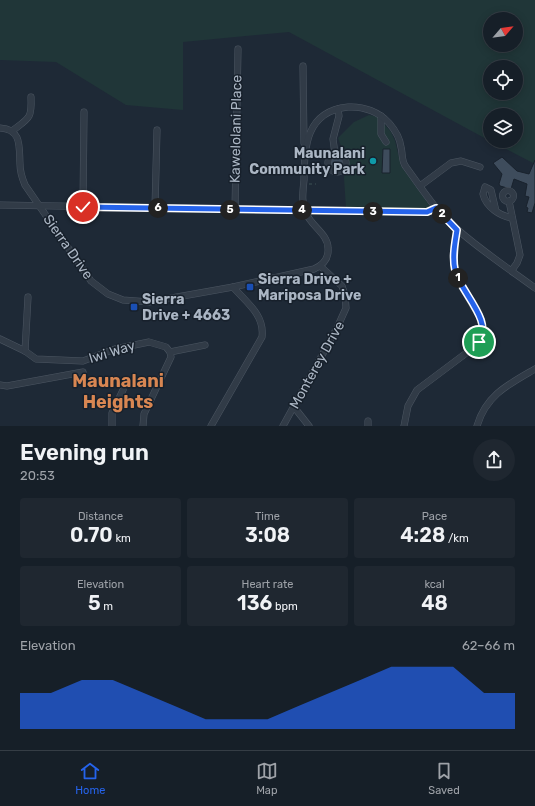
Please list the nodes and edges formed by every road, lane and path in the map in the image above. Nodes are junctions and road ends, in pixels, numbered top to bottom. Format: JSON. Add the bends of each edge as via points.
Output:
{"nodes":[{"id":1,"x":238,"y":49,"type":"dead end"},
{"id":2,"x":303,"y":66,"type":"dead end"},
{"id":3,"x":31,"y":96,"type":"dead end"},
{"id":4,"x":338,"y":110,"type":"junction"},
{"id":5,"x":84,"y":112,"type":"dead end"},
{"id":6,"x":381,"y":116,"type":"junction"},
{"id":7,"x":0,"y":124,"type":"edge"},
{"id":8,"x":0,"y":128,"type":"edge"},
{"id":9,"x":10,"y":130,"type":"junction"},
{"id":10,"x":157,"y":130,"type":"dead end"},
{"id":11,"x":386,"y":142,"type":"dead end"},
{"id":12,"x":335,"y":154,"type":"dead end"},
{"id":13,"x":304,"y":158,"type":"junction"},
{"id":14,"x":480,"y":167,"type":"dead end"},
{"id":15,"x":307,"y":184,"type":"dead end"},
{"id":16,"x":316,"y":184,"type":"dead end"},
{"id":17,"x":420,"y":186,"type":"junction"},
{"id":18,"x":509,"y":201,"type":"dead end"},
{"id":19,"x":0,"y":205,"type":"edge"},
{"id":20,"x":39,"y":206,"type":"junction"},
{"id":21,"x":83,"y":207,"type":"junction"},
{"id":22,"x":155,"y":208,"type":"junction"},
{"id":23,"x":436,"y":208,"type":"junction"},
{"id":24,"x":235,"y":210,"type":"junction"},
{"id":25,"x":304,"y":210,"type":"junction"},
{"id":26,"x":496,"y":211,"type":"dead end"},
{"id":27,"x":512,"y":218,"type":"junction"},
{"id":28,"x":457,"y":230,"type":"junction"},
{"id":29,"x":320,"y":266,"type":"junction"},
{"id":30,"x":512,"y":270,"type":"junction"},
{"id":31,"x":233,"y":287,"type":"junction"},
{"id":32,"x":535,"y":288,"type":"edge"},
{"id":33,"x":28,"y":298,"type":"dead end"},
{"id":34,"x":0,"y":339,"type":"edge"},
{"id":35,"x":205,"y":345,"type":"dead end"},
{"id":36,"x":25,"y":351,"type":"junction"},
{"id":37,"x":170,"y":352,"type":"junction"},
{"id":38,"x":535,"y":369,"type":"edge"},
{"id":39,"x":83,"y":372,"type":"dead end"},
{"id":40,"x":0,"y":385,"type":"edge"},
{"id":41,"x":123,"y":390,"type":"dead end"},
{"id":42,"x":294,"y":407,"type":"junction"},
{"id":43,"x":112,"y":426,"type":"edge"},
{"id":44,"x":143,"y":426,"type":"edge"},
{"id":45,"x":211,"y":426,"type":"edge"},
{"id":46,"x":283,"y":426,"type":"edge"},
{"id":47,"x":308,"y":426,"type":"edge"},
{"id":48,"x":404,"y":426,"type":"edge"},
{"id":49,"x":477,"y":426,"type":"edge"}],
"edges":[{"from":1,"to":24,"type":"street","name":"Kawelolani Place"},
{"from":2,"to":13,"type":"street"},
{"from":3,"to":9,"type":"street","via":[[31,114],[28,119]]},
{"from":4,"to":6,"type":"street","via":[[363,108]]},
{"from":4,"to":12,"type":"street","via":[[339,116],[333,139]]},
{"from":4,"to":13,"type":"street","via":[[315,125],[306,141]]},
{"from":5,"to":21,"type":"street"},
{"from":6,"to":11,"type":"street","via":[[381,134]]},
{"from":6,"to":17,"type":"street","via":[[395,132],[400,142],[403,163]]},
{"from":7,"to":9,"type":"street"},
{"from":8,"to":9,"type":"street"},
{"from":9,"to":20,"type":"street","name":"Sierra Drive","via":[[20,144],[21,175]]},
{"from":10,"to":22,"type":"street"},
{"from":13,"to":25,"type":"street"},
{"from":14,"to":17,"type":"street","via":[[454,162]]},
{"from":15,"to":16,"type":"path"},
{"from":17,"to":23,"type":"street"},
{"from":18,"to":27,"type":"street"},
{"from":19,"to":20,"type":"street"},
{"from":20,"to":21,"type":"street"},
{"from":20,"to":31,"type":"street","name":"Sierra Drive","via":[[91,281],[118,299],[149,302]]},
{"from":21,"to":22,"type":"street"},
{"from":22,"to":24,"type":"street"},
{"from":23,"to":25,"type":"street","via":[[427,212]]},
{"from":23,"to":28,"type":"street"},
{"from":24,"to":25,"type":"street"},
{"from":25,"to":29,"type":"street","via":[[328,243],[327,257]]},
{"from":26,"to":27,"type":"street"},
{"from":27,"to":30,"type":"street","via":[[520,255]]},
{"from":28,"to":30,"type":"street"},
{"from":28,"to":48,"type":"street","via":[[453,255],[455,270],[482,321],[483,334],[476,345],[417,390],[408,406]]},
{"from":29,"to":31,"type":"street","name":"Sierra Drive"},
{"from":29,"to":42,"type":"street","name":"Monterey Drive","via":[[342,286],[346,295],[346,308]]},
{"from":30,"to":32,"type":"street"},
{"from":31,"to":45,"type":"street","via":[[259,316],[262,337]]},
{"from":33,"to":36,"type":"street"},
{"from":34,"to":36,"type":"street","name":"Iwi Way"},
{"from":35,"to":37,"type":"street"},
{"from":36,"to":37,"type":"street","name":"Iwi Way","via":[[36,359],[83,361],[115,348],[149,342],[166,347]]},
{"from":37,"to":44,"type":"street","via":[[171,357],[144,414]]},
{"from":38,"to":49,"type":"street","via":[[496,393],[484,408]]},
{"from":39,"to":40,"type":"street","via":[[7,386]]},
{"from":41,"to":43,"type":"street","via":[[112,413]]},
{"from":42,"to":46,"type":"street","name":"Monterey Drive"},
{"from":42,"to":47,"type":"street"}]}
